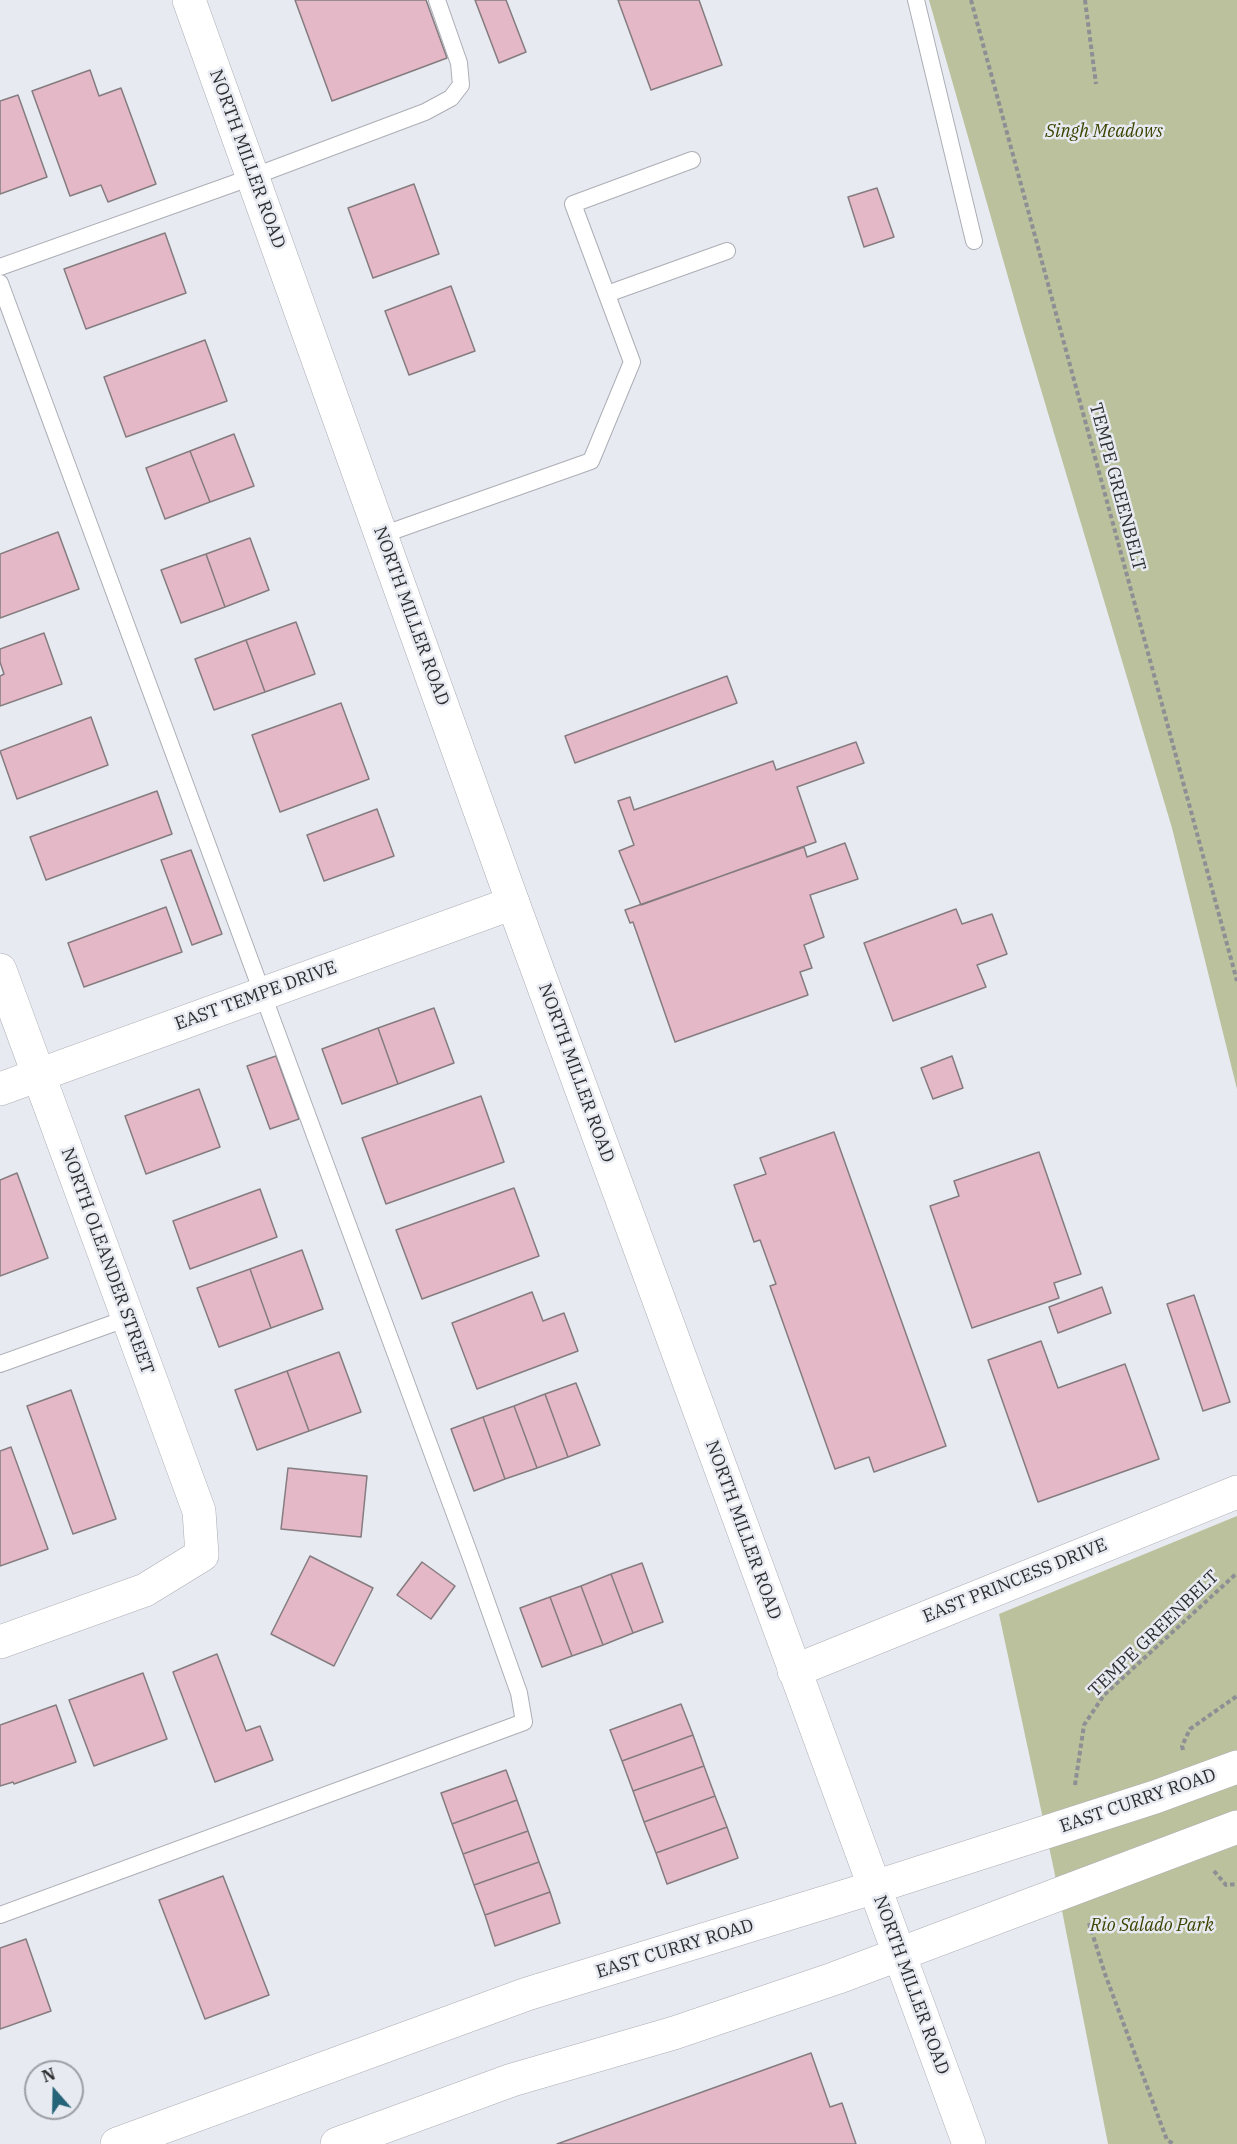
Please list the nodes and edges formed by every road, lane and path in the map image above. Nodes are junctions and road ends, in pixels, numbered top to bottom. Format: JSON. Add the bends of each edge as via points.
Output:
{"nodes":[{"id":1,"x":189,"y":0,"type":"edge"},
{"id":2,"x":437,"y":0,"type":"edge"},
{"id":3,"x":916,"y":0,"type":"edge"},
{"id":4,"x":971,"y":0,"type":"edge"},
{"id":5,"x":1085,"y":0,"type":"edge"},
{"id":6,"x":1096,"y":84,"type":"dead end"},
{"id":7,"x":692,"y":160,"type":"dead end"},
{"id":8,"x":252,"y":177,"type":"junction"},
{"id":9,"x":974,"y":241,"type":"dead end"},
{"id":10,"x":727,"y":251,"type":"dead end"},
{"id":11,"x":0,"y":267,"type":"edge"},
{"id":12,"x":0,"y":283,"type":"edge"},
{"id":13,"x":607,"y":294,"type":"junction"},
{"id":14,"x":382,"y":535,"type":"junction"},
{"id":15,"x":513,"y":903,"type":"junction"},
{"id":16,"x":0,"y":970,"type":"edge"},
{"id":17,"x":1237,"y":981,"type":"edge"},
{"id":18,"x":263,"y":993,"type":"junction"},
{"id":19,"x":39,"y":1075,"type":"junction"},
{"id":20,"x":0,"y":1089,"type":"edge"},
{"id":21,"x":128,"y":1318,"type":"junction"},
{"id":22,"x":0,"y":1364,"type":"edge"},
{"id":23,"x":1237,"y":1492,"type":"edge"},
{"id":24,"x":1237,"y":1573,"type":"edge"},
{"id":25,"x":0,"y":1642,"type":"edge"},
{"id":26,"x":794,"y":1671,"type":"junction"},
{"id":27,"x":1237,"y":1696,"type":"edge"},
{"id":28,"x":1185,"y":1756,"type":"dead end"},
{"id":29,"x":1237,"y":1767,"type":"edge"},
{"id":30,"x":1075,"y":1785,"type":"dead end"},
{"id":31,"x":1237,"y":1827,"type":"edge"},
{"id":32,"x":1211,"y":1866,"type":"dead end"},
{"id":33,"x":1237,"y":1884,"type":"edge"},
{"id":34,"x":875,"y":1887,"type":"junction"},
{"id":35,"x":0,"y":1915,"type":"edge"},
{"id":36,"x":1089,"y":1923,"type":"dead end"},
{"id":37,"x":899,"y":1953,"type":"junction"},
{"id":38,"x":349,"y":2142,"type":"edge"},
{"id":39,"x":117,"y":2144,"type":"edge"},
{"id":40,"x":969,"y":2144,"type":"edge"},
{"id":41,"x":1174,"y":2144,"type":"edge"}],
"edges":[{"from":1,"to":8,"type":"street","name":"NORTH MILLER ROAD"},
{"from":2,"to":8,"type":"lane","via":[[459,63],[461,84],[451,98],[425,112]]},
{"from":3,"to":9,"type":"lane"},
{"from":4,"to":17,"type":"path","name":"TEMPE GREENBELT"},
{"from":5,"to":6,"type":"path"},
{"from":7,"to":13,"type":"lane","via":[[573,204]]},
{"from":8,"to":11,"type":"lane"},
{"from":8,"to":14,"type":"street","name":"NORTH MILLER ROAD"},
{"from":10,"to":13,"type":"lane"},
{"from":12,"to":18,"type":"lane"},
{"from":13,"to":14,"type":"lane","via":[[632,362],[591,461]]},
{"from":14,"to":15,"type":"street","name":"NORTH MILLER ROAD"},
{"from":15,"to":18,"type":"street","name":"EAST TEMPE DRIVE"},
{"from":15,"to":26,"type":"street","name":"NORTH MILLER ROAD"},
{"from":16,"to":19,"type":"street","name":"NORTH OLEANDER STREET"},
{"from":18,"to":19,"type":"street","name":"EAST TEMPE DRIVE"},
{"from":18,"to":35,"type":"lane","via":[[483,1592],[519,1694],[524,1722]]},
{"from":19,"to":20,"type":"street","name":"EAST TEMPE DRIVE"},
{"from":19,"to":21,"type":"street","name":"NORTH OLEANDER STREET"},
{"from":21,"to":22,"type":"lane"},
{"from":21,"to":25,"type":"street","name":"NORTH OLEANDER STREET","via":[[199,1511],[202,1555],[145,1590]]},
{"from":23,"to":26,"type":"street","name":"EAST PRINCESS DRIVE"},
{"from":24,"to":30,"type":"path","name":"TEMPE GREENBELT","via":[[1104,1695],[1084,1725]]},
{"from":26,"to":34,"type":"street","name":"NORTH MILLER ROAD"},
{"from":27,"to":28,"type":"path","via":[[1190,1729],[1182,1746]]},
{"from":29,"to":34,"type":"street","name":"EAST CURRY ROAD"},
{"from":31,"to":37,"type":"street"},
{"from":32,"to":33,"type":"path","via":[[1226,1884]]},
{"from":34,"to":37,"type":"street","name":"NORTH MILLER ROAD"},
{"from":34,"to":39,"type":"street","name":"EAST CURRY ROAD","via":[[527,1994]]},
{"from":36,"to":41,"type":"path","via":[[1167,2140]]},
{"from":37,"to":38,"type":"street","via":[[674,2033],[512,2080]]},
{"from":37,"to":40,"type":"street","name":"NORTH MILLER ROAD"}]}
